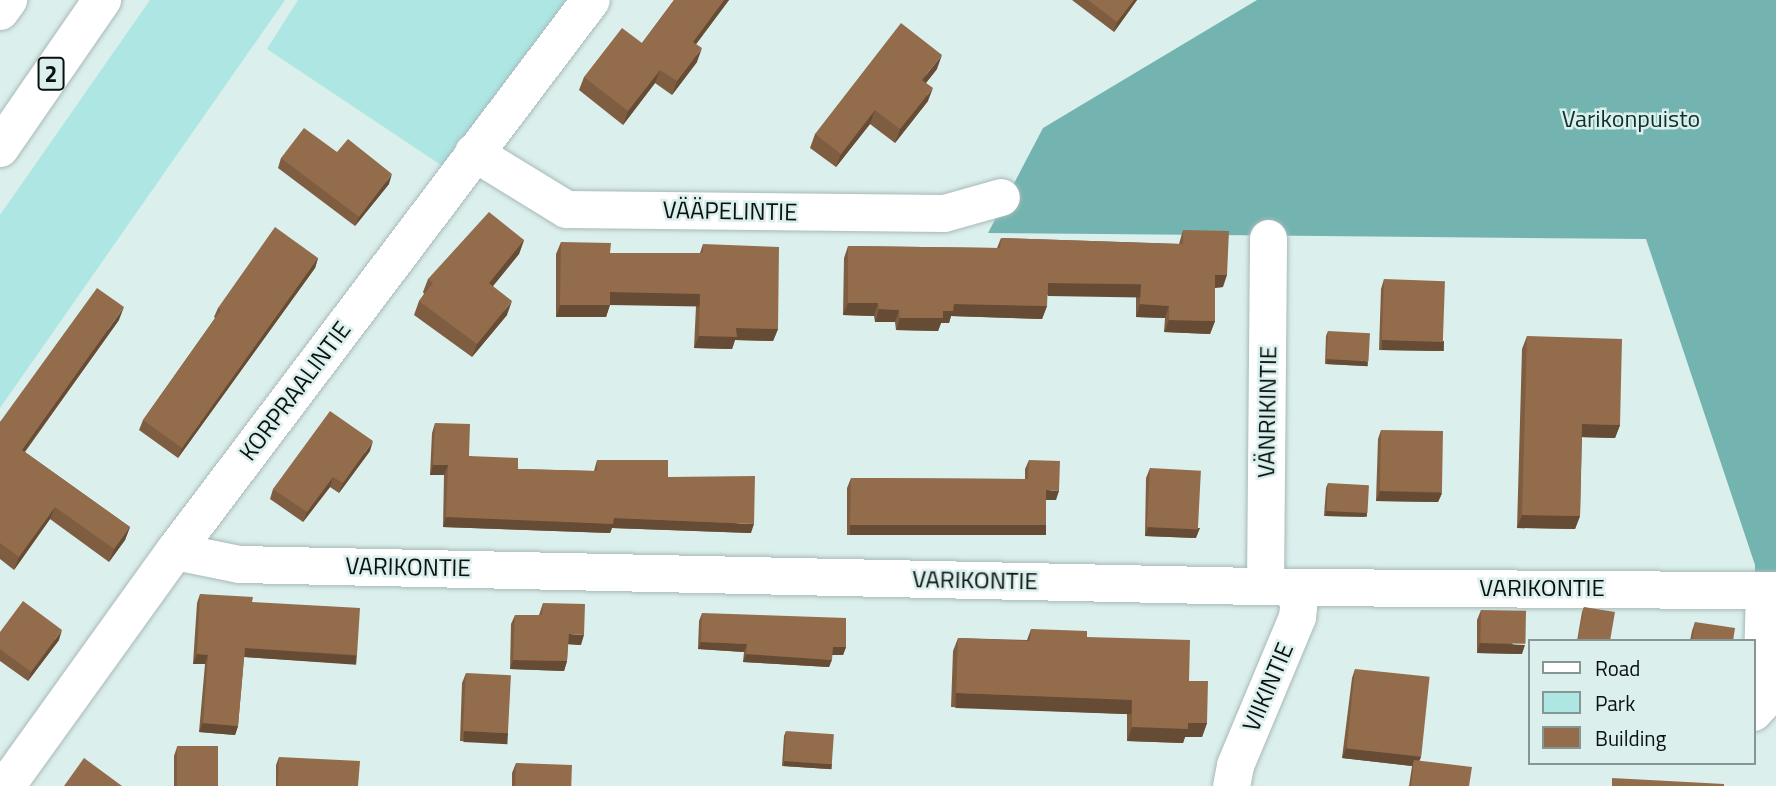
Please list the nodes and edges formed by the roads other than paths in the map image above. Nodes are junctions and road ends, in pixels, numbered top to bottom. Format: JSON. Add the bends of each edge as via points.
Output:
{"nodes":[{"id":1,"x":8,"y":0,"type":"edge"},
{"id":2,"x":102,"y":0,"type":"edge"},
{"id":3,"x":591,"y":0,"type":"edge"},
{"id":4,"x":0,"y":12,"type":"edge"},
{"id":5,"x":0,"y":148,"type":"edge"},
{"id":6,"x":473,"y":152,"type":"junction"},
{"id":7,"x":1001,"y":197,"type":"dead end"},
{"id":8,"x":1268,"y":239,"type":"dead end"},
{"id":9,"x":175,"y":551,"type":"junction"},
{"id":10,"x":1282,"y":586,"type":"junction"},
{"id":11,"x":1770,"y":590,"type":"edge"},
{"id":12,"x":1755,"y":709,"type":"edge"},
{"id":13,"x":6,"y":786,"type":"edge"},
{"id":14,"x":1231,"y":786,"type":"edge"}],
"edges":[{"from":1,"to":4,"type":"main road"},
{"from":2,"to":5,"type":"main road","number":"2"},
{"from":3,"to":6,"type":"main road","name":"KORPRAALINTIE"},
{"from":6,"to":7,"type":"street","name":"VÄÄPELINTIE","via":[[566,209],[944,213]]},
{"from":6,"to":9,"type":"main road","name":"KORPRAALINTIE"},
{"from":8,"to":10,"type":"street","name":"VÄNRIKINTIE"},
{"from":9,"to":10,"type":"street","name":"VARIKONTIE","via":[[239,564]]},
{"from":9,"to":13,"type":"main road","name":"KORPRAALINTIE"},
{"from":10,"to":11,"type":"street","name":"VARIKONTIE"},
{"from":10,"to":14,"type":"street","name":"VIIKINTIE","via":[[1297,617],[1234,765]]},
{"from":11,"to":12,"type":"street","via":[[1760,703]]}]}
